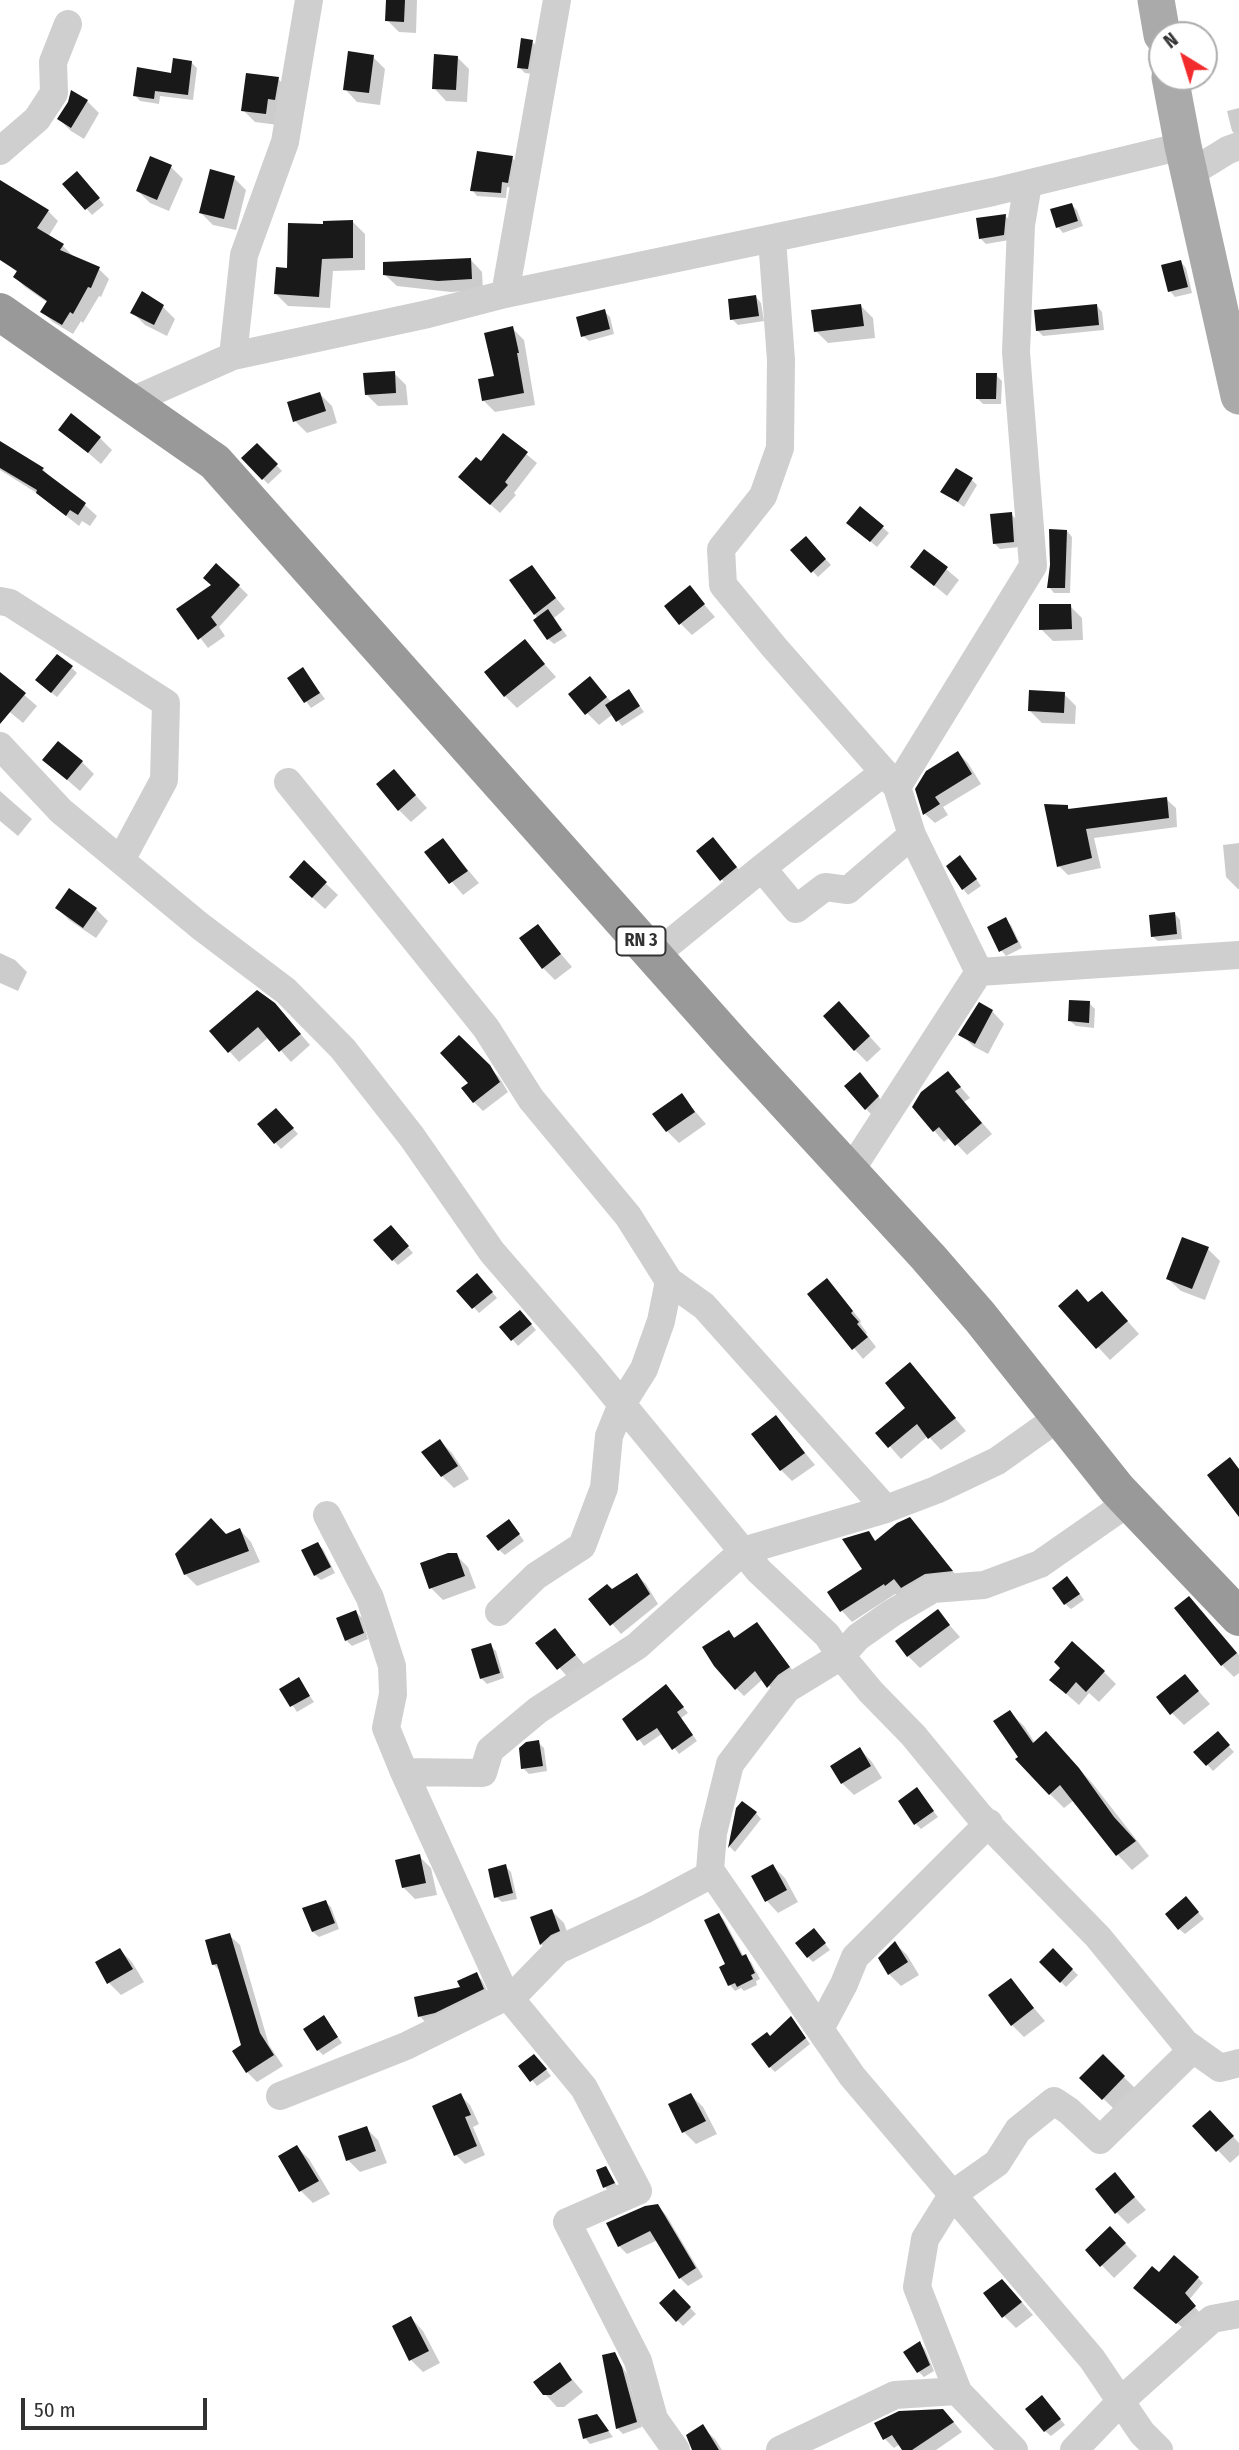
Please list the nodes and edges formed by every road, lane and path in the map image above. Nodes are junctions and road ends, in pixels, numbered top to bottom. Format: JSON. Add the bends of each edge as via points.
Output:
{"nodes":[{"id":1,"x":309,"y":0,"type":"edge"},
{"id":2,"x":557,"y":0,"type":"edge"},
{"id":3,"x":1156,"y":0,"type":"edge"},
{"id":4,"x":1160,"y":21,"type":"edge"},
{"id":5,"x":68,"y":24,"type":"dead end"},
{"id":6,"x":1173,"y":91,"type":"edge"},
{"id":7,"x":1239,"y":146,"type":"edge"},
{"id":8,"x":0,"y":151,"type":"edge"},
{"id":9,"x":1186,"y":160,"type":"junction"},
{"id":10,"x":1028,"y":184,"type":"junction"},
{"id":11,"x":772,"y":239,"type":"junction"},
{"id":12,"x":505,"y":294,"type":"junction"},
{"id":13,"x":0,"y":312,"type":"edge"},
{"id":14,"x":233,"y":356,"type":"junction"},
{"id":15,"x":1239,"y":396,"type":"edge"},
{"id":16,"x":128,"y":403,"type":"junction"},
{"id":17,"x":0,"y":601,"type":"edge"},
{"id":18,"x":0,"y":746,"type":"edge"},
{"id":19,"x":890,"y":780,"type":"junction"},
{"id":20,"x":288,"y":782,"type":"dead end"},
{"id":21,"x":912,"y":835,"type":"junction"},
{"id":22,"x":121,"y":860,"type":"junction"},
{"id":23,"x":762,"y":868,"type":"junction"},
{"id":24,"x":1239,"y":955,"type":"edge"},
{"id":25,"x":654,"y":956,"type":"junction"},
{"id":26,"x":979,"y":972,"type":"junction"},
{"id":27,"x":849,"y":1173,"type":"junction"},
{"id":28,"x":669,"y":1281,"type":"junction"},
{"id":29,"x":622,"y":1404,"type":"junction"},
{"id":30,"x":1059,"y":1417,"type":"junction"},
{"id":31,"x":1129,"y":1502,"type":"junction"},
{"id":32,"x":886,"y":1509,"type":"junction"},
{"id":33,"x":327,"y":1515,"type":"dead end"},
{"id":34,"x":743,"y":1551,"type":"junction"},
{"id":35,"x":499,"y":1612,"type":"dead end"},
{"id":36,"x":1239,"y":1617,"type":"edge"},
{"id":37,"x":841,"y":1656,"type":"junction"},
{"id":38,"x":404,"y":1772,"type":"junction"},
{"id":39,"x":989,"y":1823,"type":"junction"},
{"id":40,"x":712,"y":1874,"type":"junction"},
{"id":41,"x":507,"y":1995,"type":"junction"},
{"id":42,"x":820,"y":2029,"type":"junction"},
{"id":43,"x":1193,"y":2049,"type":"junction"},
{"id":44,"x":1239,"y":2063,"type":"edge"},
{"id":45,"x":280,"y":2096,"type":"dead end"},
{"id":46,"x":953,"y":2194,"type":"junction"},
{"id":47,"x":1239,"y":2314,"type":"edge"},
{"id":48,"x":959,"y":2394,"type":"junction"},
{"id":49,"x":1121,"y":2401,"type":"junction"},
{"id":50,"x":676,"y":2450,"type":"edge"},
{"id":51,"x":780,"y":2450,"type":"edge"},
{"id":52,"x":1014,"y":2450,"type":"edge"},
{"id":53,"x":1074,"y":2450,"type":"edge"},
{"id":54,"x":1159,"y":2450,"type":"edge"}],
"edges":[{"from":1,"to":14,"type":"street","via":[[285,142],[244,254]]},
{"from":2,"to":12,"type":"street"},
{"from":3,"to":4,"type":"main road"},
{"from":5,"to":8,"type":"street","via":[[52,62],[54,93],[37,119]]},
{"from":6,"to":9,"type":"main road"},
{"from":7,"to":9,"type":"street"},
{"from":9,"to":10,"type":"street"},
{"from":9,"to":15,"type":"main road"},
{"from":10,"to":11,"type":"street"},
{"from":10,"to":19,"type":"street","via":[[1021,225],[1016,352],[1032,566]]},
{"from":11,"to":12,"type":"street"},
{"from":11,"to":19,"type":"street","via":[[781,360],[780,448],[763,496],[721,549],[723,585]]},
{"from":12,"to":14,"type":"street"},
{"from":13,"to":16,"type":"highway","number":"RN 3"},
{"from":14,"to":16,"type":"street"},
{"from":16,"to":25,"type":"highway","number":"RN 3","via":[[215,462]]},
{"from":17,"to":22,"type":"street","via":[[10,603],[166,703],[164,780]]},
{"from":18,"to":22,"type":"street","via":[[61,811]]},
{"from":19,"to":21,"type":"street"},
{"from":19,"to":23,"type":"street"},
{"from":20,"to":28,"type":"street","via":[[485,1028],[531,1098],[628,1216]]},
{"from":21,"to":23,"type":"street","via":[[848,890],[825,887],[796,909]]},
{"from":21,"to":26,"type":"street"},
{"from":22,"to":29,"type":"street","via":[[286,991],[343,1049],[412,1137],[492,1252]]},
{"from":23,"to":25,"type":"street"},
{"from":24,"to":26,"type":"street"},
{"from":25,"to":27,"type":"highway","number":"RN 3"},
{"from":26,"to":27,"type":"street"},
{"from":27,"to":30,"type":"highway","number":"RN 3","via":[[937,1267]]},
{"from":28,"to":29,"type":"street","via":[[644,1369]]},
{"from":28,"to":32,"type":"street","via":[[704,1306]]},
{"from":29,"to":34,"type":"street"},
{"from":29,"to":35,"type":"street","via":[[609,1436],[604,1488],[582,1546],[536,1576]]},
{"from":30,"to":31,"type":"highway","number":"RN 3"},
{"from":30,"to":32,"type":"street","via":[[997,1461]]},
{"from":31,"to":36,"type":"highway","number":"RN 3"},
{"from":31,"to":37,"type":"street","via":[[1040,1564],[984,1585],[933,1589],[858,1637]]},
{"from":32,"to":34,"type":"street"},
{"from":33,"to":38,"type":"street","via":[[370,1598],[392,1666],[393,1694],[386,1728]]},
{"from":34,"to":37,"type":"street","via":[[827,1635]]},
{"from":34,"to":38,"type":"street","via":[[637,1646],[538,1710],[490,1750],[483,1773]]},
{"from":37,"to":39,"type":"street"},
{"from":37,"to":40,"type":"street","via":[[786,1689],[730,1764],[713,1833]]},
{"from":38,"to":41,"type":"street"},
{"from":39,"to":42,"type":"street","via":[[855,1957]]},
{"from":39,"to":43,"type":"street","via":[[1098,1937]]},
{"from":40,"to":41,"type":"street","via":[[558,1951],[519,1990]]},
{"from":40,"to":42,"type":"street"},
{"from":41,"to":45,"type":"street","via":[[406,2046]]},
{"from":41,"to":50,"type":"street","via":[[584,2088],[638,2192],[567,2222],[638,2361],[654,2419]]},
{"from":42,"to":46,"type":"street","via":[[852,2076]]},
{"from":43,"to":44,"type":"street","via":[[1220,2068]]},
{"from":43,"to":46,"type":"street","via":[[1100,2140],[1054,2101],[1018,2130],[997,2163]]},
{"from":46,"to":48,"type":"street","via":[[925,2239],[917,2287]]},
{"from":46,"to":49,"type":"street","via":[[1093,2359]]},
{"from":47,"to":49,"type":"street","via":[[1212,2319]]},
{"from":48,"to":51,"type":"street","via":[[895,2395]]},
{"from":48,"to":52,"type":"street"},
{"from":49,"to":53,"type":"street"},
{"from":49,"to":54,"type":"street"}]}
